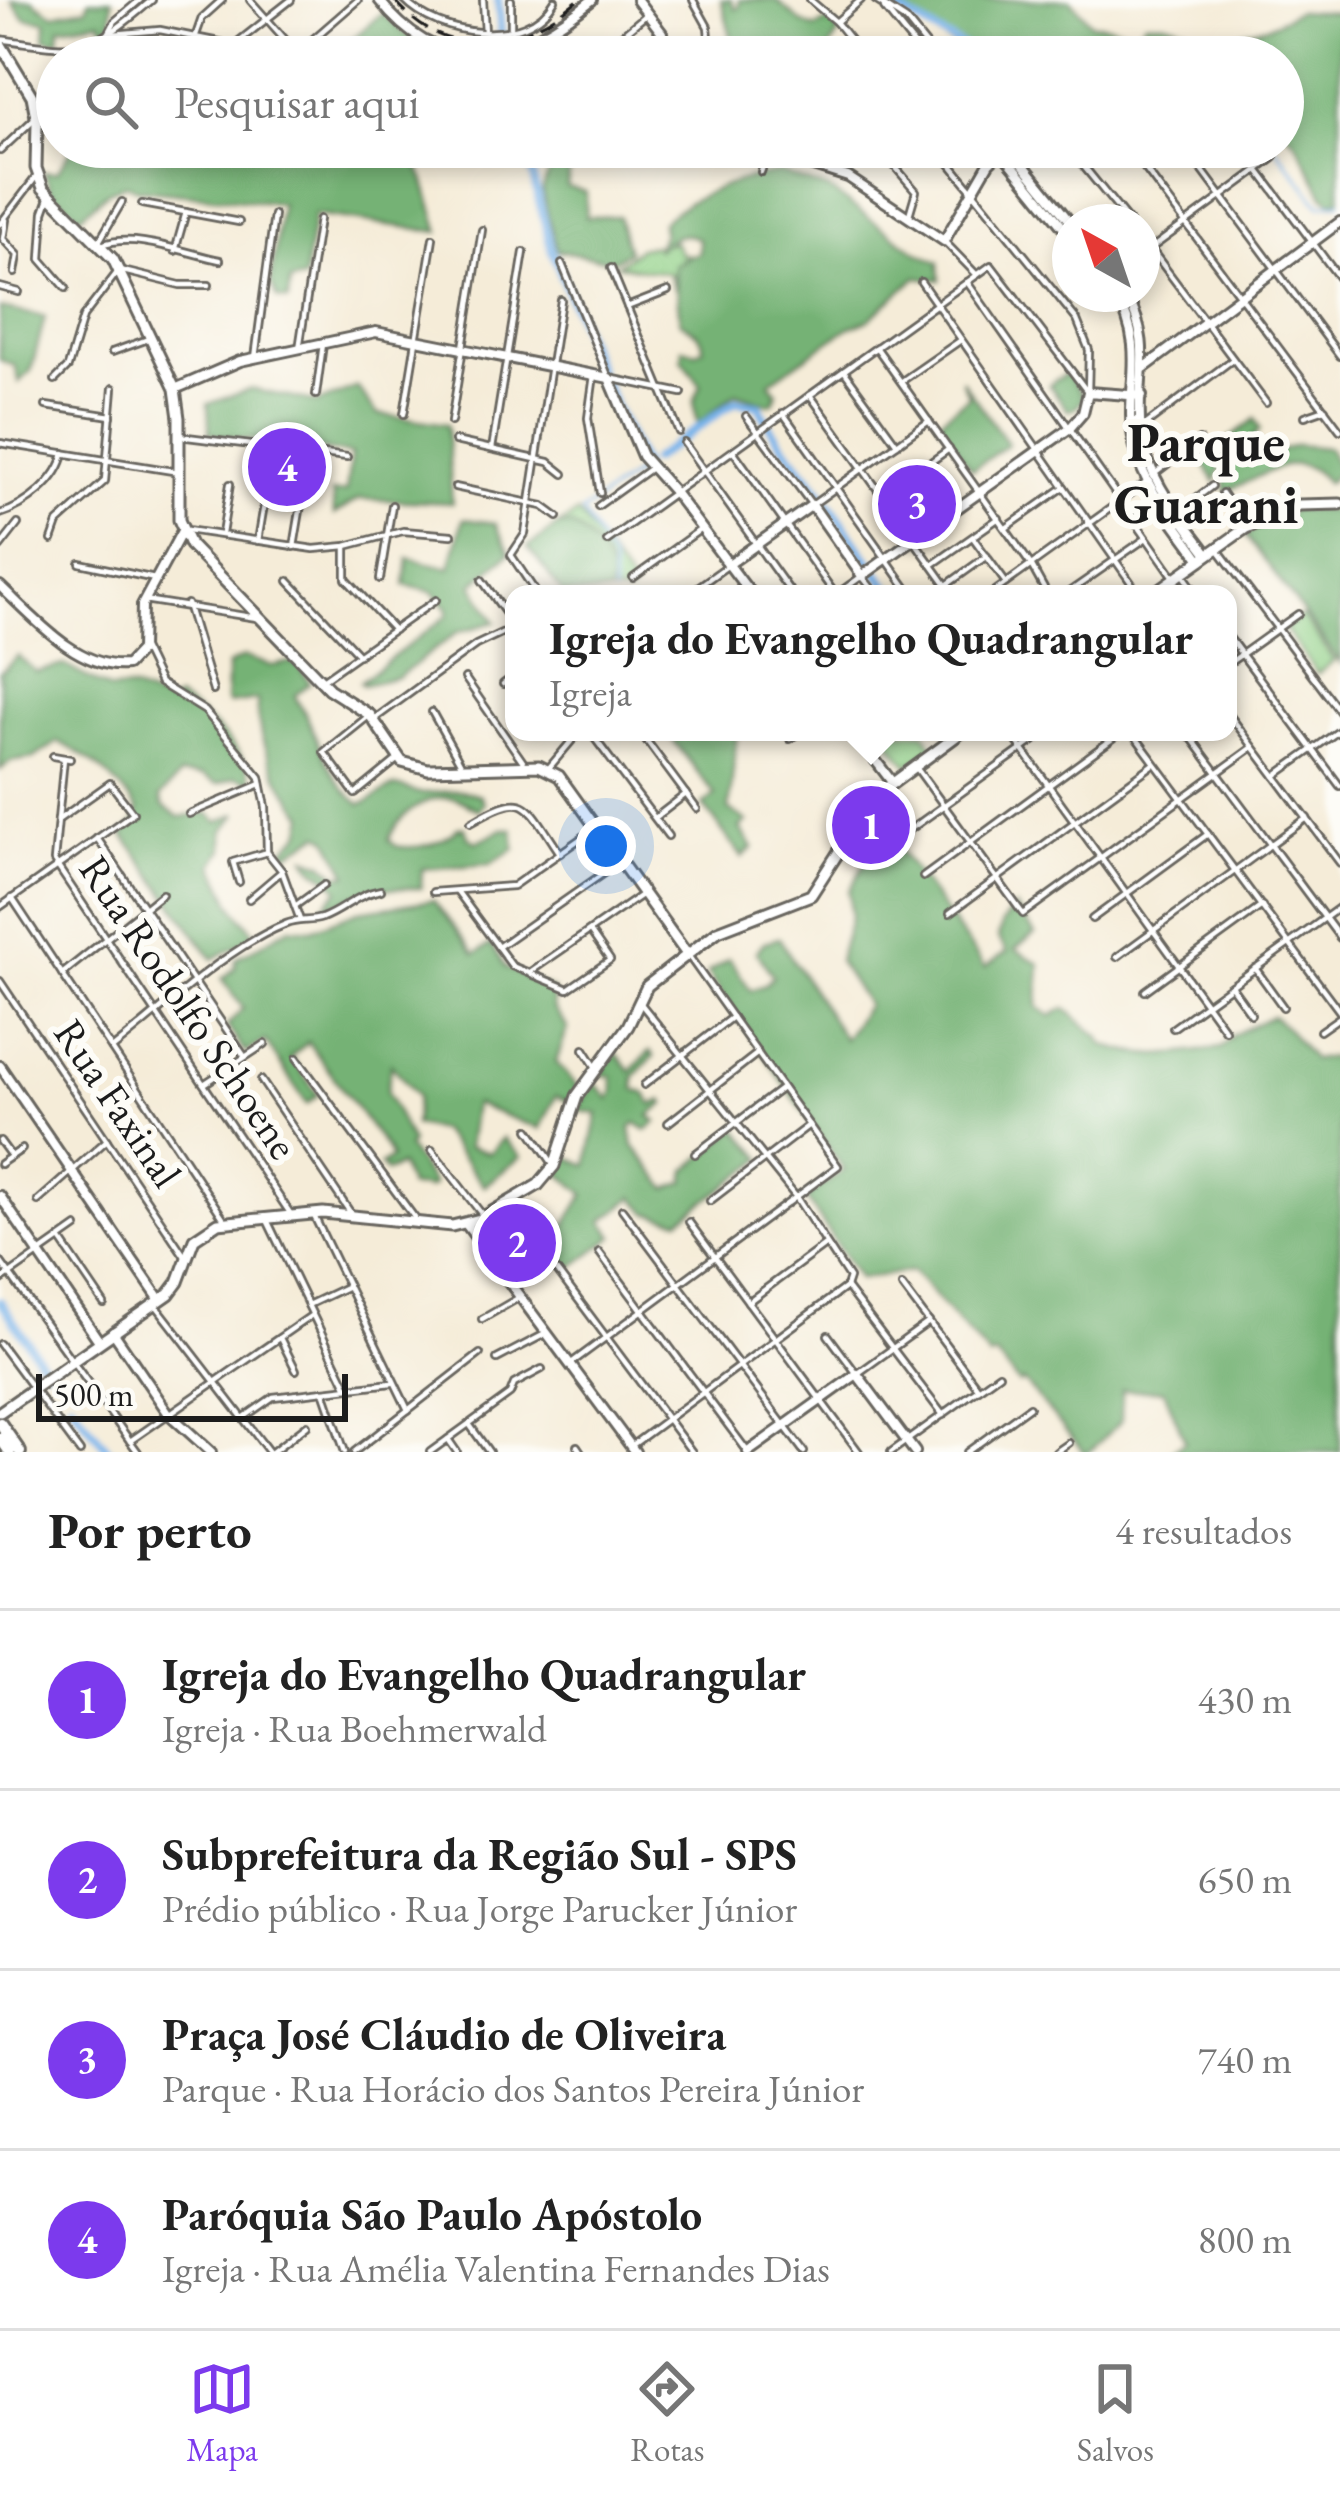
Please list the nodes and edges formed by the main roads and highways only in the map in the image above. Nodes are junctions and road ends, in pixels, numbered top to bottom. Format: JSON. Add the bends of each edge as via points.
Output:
{"nodes":[{"id":1,"x":0,"y":41,"type":"edge"},
{"id":2,"x":36,"y":116,"type":"edge"},
{"id":3,"x":38,"y":168,"type":"edge"},
{"id":4,"x":1340,"y":504,"type":"edge"},
{"id":5,"x":1166,"y":585,"type":"edge"},
{"id":6,"x":950,"y":741,"type":"edge"},
{"id":7,"x":686,"y":953,"type":"junction"},
{"id":8,"x":0,"y":1412,"type":"edge"},
{"id":9,"x":0,"y":1423,"type":"edge"},
{"id":10,"x":0,"y":1438,"type":"edge"},
{"id":11,"x":10,"y":1452,"type":"edge"},
{"id":12,"x":20,"y":1452,"type":"edge"}],
"edges":[{"from":1,"to":2,"type":"main road"},
{"from":3,"to":7,"type":"main road","via":[[49,198],[119,270],[175,389],[182,531],[199,556],[321,681],[372,717],[398,759],[422,769],[526,766],[563,780]]},
{"from":4,"to":5,"type":"main road","via":[[1299,505],[1246,528]]},
{"from":6,"to":7,"type":"main road","via":[[870,803],[811,895],[724,928]]},
{"from":7,"to":8,"type":"main road","via":[[638,1001],[570,1110],[543,1181],[466,1224],[313,1213],[226,1222],[200,1233],[175,1288]]},
{"from":9,"to":12,"type":"main road"},
{"from":10,"to":11,"type":"main road"}]}
